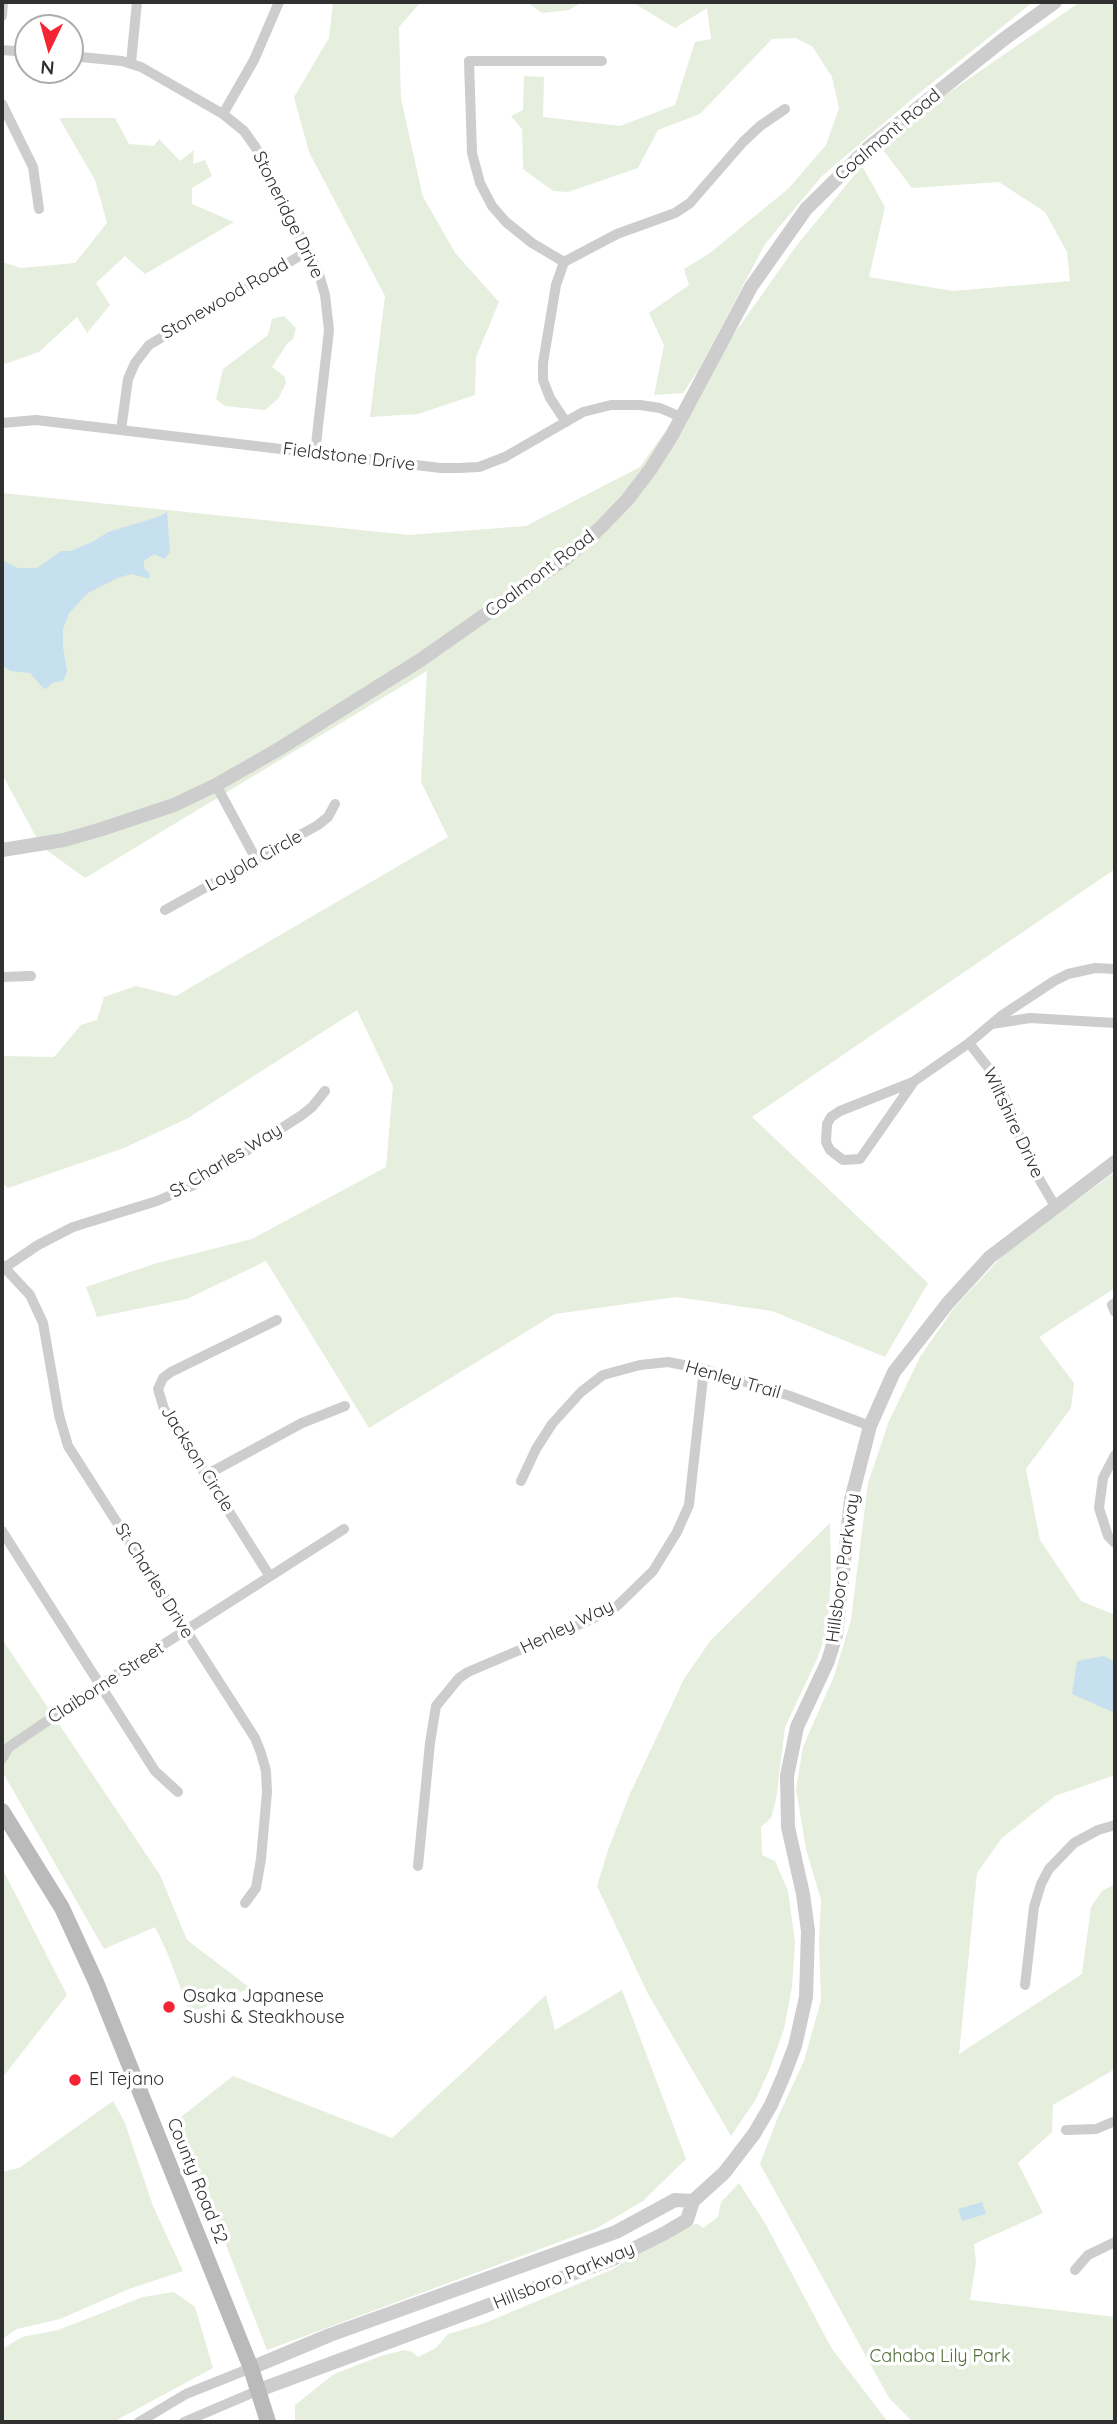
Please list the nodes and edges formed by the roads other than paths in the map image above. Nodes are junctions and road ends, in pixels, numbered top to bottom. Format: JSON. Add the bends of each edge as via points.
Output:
{"nodes":[{"id":1,"x":3,"y":2,"type":"edge"},
{"id":2,"x":137,"y":2,"type":"edge"},
{"id":3,"x":279,"y":2,"type":"edge"},
{"id":4,"x":1055,"y":2,"type":"edge"},
{"id":5,"x":2,"y":16,"type":"edge"},
{"id":6,"x":84,"y":58,"type":"edge"},
{"id":7,"x":602,"y":61,"type":"dead end"},
{"id":8,"x":131,"y":63,"type":"junction"},
{"id":9,"x":786,"y":109,"type":"dead end"},
{"id":10,"x":3,"y":110,"type":"edge"},
{"id":11,"x":223,"y":114,"type":"junction"},
{"id":12,"x":39,"y":209,"type":"dead end"},
{"id":13,"x":308,"y":251,"type":"junction"},
{"id":14,"x":564,"y":262,"type":"junction"},
{"id":15,"x":681,"y":417,"type":"junction"},
{"id":16,"x":566,"y":422,"type":"junction"},
{"id":17,"x":2,"y":423,"type":"edge"},
{"id":18,"x":121,"y":430,"type":"junction"},
{"id":19,"x":315,"y":453,"type":"junction"},
{"id":20,"x":216,"y":785,"type":"junction"},
{"id":21,"x":335,"y":804,"type":"dead end"},
{"id":22,"x":2,"y":850,"type":"edge"},
{"id":23,"x":256,"y":859,"type":"junction"},
{"id":24,"x":165,"y":910,"type":"dead end"},
{"id":25,"x":1115,"y":969,"type":"edge"},
{"id":26,"x":31,"y":975,"type":"dead end"},
{"id":27,"x":2,"y":977,"type":"edge"},
{"id":28,"x":1115,"y":1023,"type":"edge"},
{"id":29,"x":992,"y":1024,"type":"junction"},
{"id":30,"x":970,"y":1042,"type":"junction"},
{"id":31,"x":913,"y":1083,"type":"dead end"},
{"id":32,"x":324,"y":1091,"type":"dead end"},
{"id":33,"x":1115,"y":1162,"type":"edge"},
{"id":34,"x":1055,"y":1206,"type":"junction"},
{"id":35,"x":3,"y":1266,"type":"edge"},
{"id":36,"x":277,"y":1320,"type":"dead end"},
{"id":37,"x":704,"y":1368,"type":"junction"},
{"id":38,"x":345,"y":1406,"type":"dead end"},
{"id":39,"x":870,"y":1426,"type":"junction"},
{"id":40,"x":1115,"y":1455,"type":"edge"},
{"id":41,"x":206,"y":1475,"type":"junction"},
{"id":42,"x":521,"y":1481,"type":"dead end"},
{"id":43,"x":344,"y":1529,"type":"dead end"},
{"id":44,"x":2,"y":1531,"type":"edge"},
{"id":45,"x":1115,"y":1543,"type":"edge"},
{"id":46,"x":270,"y":1575,"type":"junction"},
{"id":47,"x":185,"y":1631,"type":"junction"},
{"id":48,"x":100,"y":1685,"type":"junction"},
{"id":49,"x":5,"y":1747,"type":"edge"},
{"id":50,"x":2,"y":1759,"type":"edge"},
{"id":51,"x":178,"y":1792,"type":"dead end"},
{"id":52,"x":2,"y":1811,"type":"edge"},
{"id":53,"x":1115,"y":1825,"type":"edge"},
{"id":54,"x":418,"y":1866,"type":"dead end"},
{"id":55,"x":246,"y":1903,"type":"dead end"},
{"id":56,"x":1026,"y":1985,"type":"dead end"},
{"id":57,"x":1115,"y":2121,"type":"edge"},
{"id":58,"x":1066,"y":2130,"type":"dead end"},
{"id":59,"x":693,"y":2201,"type":"junction"},
{"id":60,"x":1115,"y":2242,"type":"edge"},
{"id":61,"x":1075,"y":2270,"type":"dead end"},
{"id":62,"x":409,"y":2308,"type":"junction"},
{"id":63,"x":420,"y":2332,"type":"junction"},
{"id":64,"x":251,"y":2368,"type":"junction"},
{"id":65,"x":259,"y":2390,"type":"junction"},
{"id":66,"x":139,"y":2422,"type":"edge"},
{"id":67,"x":184,"y":2422,"type":"edge"},
{"id":68,"x":268,"y":2422,"type":"edge"}],
"edges":[{"from":1,"to":5,"type":"street"},
{"from":2,"to":8,"type":"street"},
{"from":3,"to":11,"type":"street","via":[[254,60]]},
{"from":4,"to":15,"type":"street","name":"Coalmont Road","via":[[868,148],[806,209],[751,287]]},
{"from":6,"to":8,"type":"street","name":"Stoneridge Drive"},
{"from":7,"to":14,"type":"street","via":[[469,61],[472,153],[480,183],[506,222]]},
{"from":8,"to":11,"type":"street","name":"Stoneridge Drive"},
{"from":9,"to":14,"type":"street","via":[[751,134],[675,214],[617,233]]},
{"from":10,"to":12,"type":"street","via":[[33,167]]},
{"from":11,"to":13,"type":"street","name":"Stoneridge Drive","via":[[256,148]]},
{"from":13,"to":18,"type":"street","name":"Stonewood Road","via":[[149,345],[128,379]]},
{"from":13,"to":19,"type":"street","name":"Stoneridge Drive","via":[[325,295],[329,330]]},
{"from":14,"to":16,"type":"street","via":[[542,363],[550,398]]},
{"from":15,"to":16,"type":"street","name":"Fieldstone Drive","via":[[660,408],[611,405]]},
{"from":15,"to":20,"type":"street","name":"Coalmont Road","via":[[627,500],[566,558],[422,659]]},
{"from":16,"to":19,"type":"street","name":"Fieldstone Drive","via":[[479,467],[441,468]]},
{"from":17,"to":18,"type":"street","name":"Fieldstone Drive","via":[[36,420]]},
{"from":18,"to":19,"type":"street","name":"Fieldstone Drive"},
{"from":20,"to":22,"type":"street","name":"Coalmont Road","via":[[102,829]]},
{"from":20,"to":23,"type":"street"},
{"from":21,"to":23,"type":"street","name":"Loyola Circle","via":[[318,825]]},
{"from":23,"to":24,"type":"street","name":"Loyola Circle"},
{"from":25,"to":29,"type":"street","via":[[1068,974]]},
{"from":26,"to":27,"type":"street"},
{"from":28,"to":29,"type":"street","via":[[1030,1018]]},
{"from":29,"to":30,"type":"street"},
{"from":30,"to":31,"type":"street","via":[[913,1082],[831,1117],[825,1133],[830,1150],[842,1160],[860,1159]]},
{"from":30,"to":34,"type":"street","name":"Wiltshire Drive","via":[[994,1075],[1028,1160]]},
{"from":32,"to":35,"type":"street","name":"St Charles Way","via":[[302,1115],[192,1186],[73,1227]]},
{"from":33,"to":34,"type":"street","name":"Hillsboro Parkway"},
{"from":34,"to":39,"type":"street","name":"Hillsboro Parkway","via":[[990,1257],[948,1303],[894,1372]]},
{"from":35,"to":47,"type":"street","name":"St Charles Drive","via":[[30,1295],[43,1323],[68,1446]]},
{"from":36,"to":41,"type":"street","name":"Jackson Circle","via":[[172,1372],[159,1385],[164,1409]]},
{"from":37,"to":39,"type":"street","name":"Henley Trail"},
{"from":37,"to":42,"type":"street","name":"Henley Trail","via":[[653,1363],[603,1375],[552,1424]]},
{"from":37,"to":54,"type":"street","name":"Henley Way","via":[[689,1505],[653,1571],[617,1606],[468,1672],[436,1706]]},
{"from":38,"to":41,"type":"street","via":[[302,1423]]},
{"from":39,"to":59,"type":"street","name":"Hillsboro Parkway","via":[[851,1500],[836,1635],[797,1727],[787,1776],[788,1827],[808,1931],[808,1982],[798,2034],[785,2075],[761,2122],[724,2173]]},
{"from":40,"to":45,"type":"street","via":[[1103,1478],[1099,1508]]},
{"from":41,"to":46,"type":"street","name":"Jackson Circle"},
{"from":43,"to":46,"type":"street","name":"Claiborne Street"},
{"from":44,"to":48,"type":"street"},
{"from":46,"to":47,"type":"street","name":"Claiborne Street"},
{"from":47,"to":48,"type":"street","name":"Claiborne Street"},
{"from":47,"to":55,"type":"street","name":"St Charles Drive","via":[[255,1738],[266,1771],[258,1882]]},
{"from":48,"to":49,"type":"street","name":"Claiborne Street"},
{"from":48,"to":51,"type":"street","via":[[155,1771]]},
{"from":49,"to":50,"type":"street","name":"Claiborne Street"},
{"from":52,"to":64,"type":"main road","name":"County Road 52","via":[[81,1946]]},
{"from":53,"to":56,"type":"street","via":[[1074,1843],[1049,1869],[1034,1907]]},
{"from":57,"to":58,"type":"street","via":[[1096,2129]]},
{"from":59,"to":62,"type":"street","name":"Hillsboro Parkway","via":[[676,2200],[616,2232]]},
{"from":59,"to":63,"type":"street","name":"Hillsboro Parkway","via":[[687,2220],[613,2259]]},
{"from":60,"to":61,"type":"street","via":[[1088,2255]]},
{"from":62,"to":63,"type":"street"},
{"from":62,"to":64,"type":"street","name":"Hillsboro Parkway"},
{"from":63,"to":65,"type":"street","name":"Hillsboro Parkway"},
{"from":64,"to":65,"type":"main road","name":"County Road 52"},
{"from":64,"to":66,"type":"street","name":"Hillsboro Parkway","via":[[186,2395]]},
{"from":65,"to":67,"type":"street","name":"Hillsboro Parkway"},
{"from":65,"to":68,"type":"main road","name":"County Road 52"}]}
